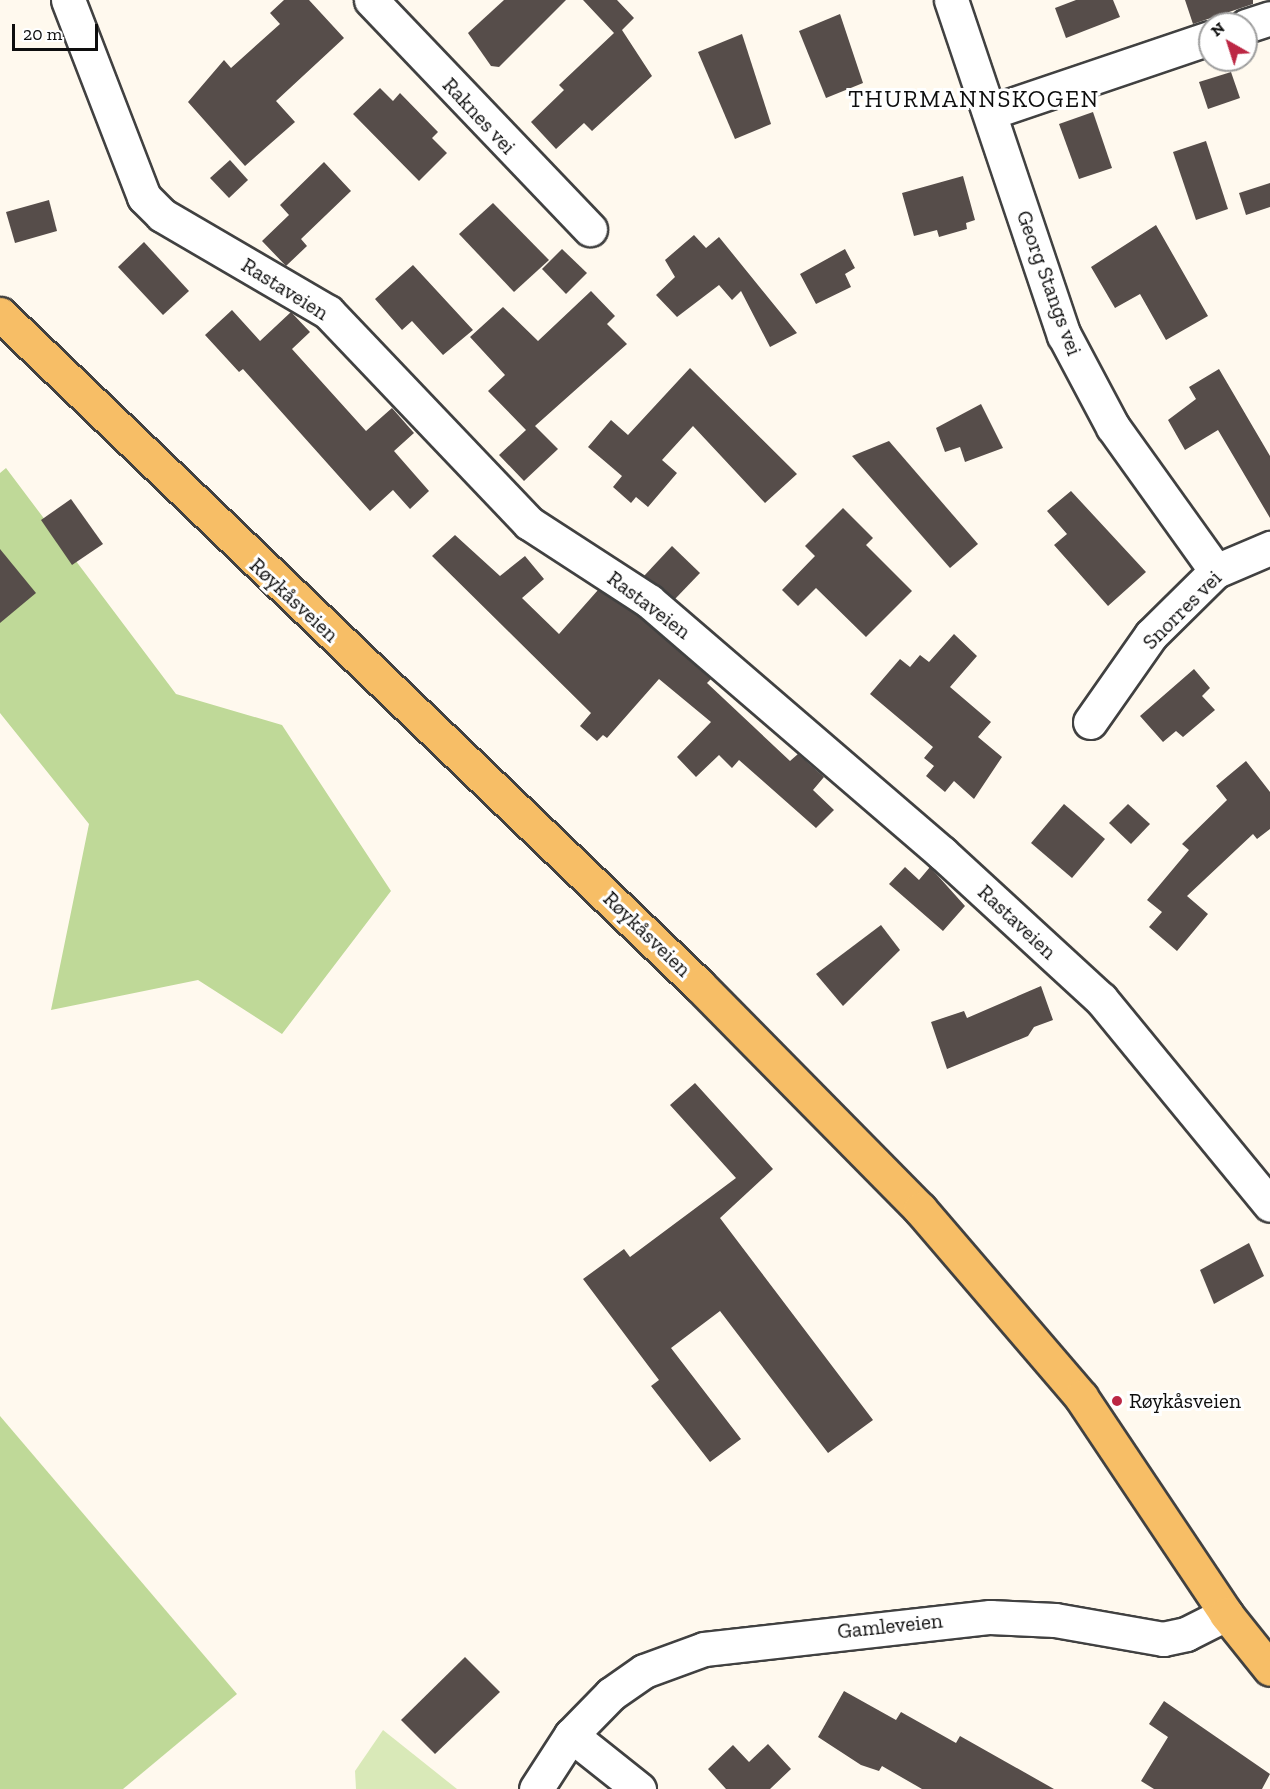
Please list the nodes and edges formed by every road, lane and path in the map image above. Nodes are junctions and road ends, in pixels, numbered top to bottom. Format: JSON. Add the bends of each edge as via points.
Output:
{"nodes":[{"id":1,"x":68,"y":0,"type":"edge"},
{"id":2,"x":371,"y":0,"type":"edge"},
{"id":3,"x":951,"y":0,"type":"edge"},
{"id":4,"x":1198,"y":42,"type":"edge"},
{"id":5,"x":991,"y":112,"type":"junction"},
{"id":6,"x":590,"y":229,"type":"dead end"},
{"id":7,"x":0,"y":314,"type":"edge"},
{"id":8,"x":1270,"y":548,"type":"edge"},
{"id":9,"x":1216,"y":571,"type":"junction"},
{"id":10,"x":1090,"y":722,"type":"dead end"},
{"id":11,"x":1270,"y":1205,"type":"edge"},
{"id":12,"x":1226,"y":1614,"type":"junction"},
{"id":13,"x":1270,"y":1669,"type":"edge"},
{"id":14,"x":571,"y":1735,"type":"junction"},
{"id":15,"x":536,"y":1789,"type":"edge"},
{"id":16,"x":639,"y":1789,"type":"edge"}],
"edges":[{"from":1,"to":11,"type":"street","name":"Rastaveien","via":[[144,197],[162,215],[328,312],[529,523],[649,601],[942,853],[1101,999]]},
{"from":2,"to":6,"type":"street","name":"Raknes vei"},
{"from":3,"to":5,"type":"street","name":"Georg Stangs vei"},
{"from":4,"to":5,"type":"street"},
{"from":5,"to":9,"type":"street","name":"Georg Stangs vei","via":[[1064,335],[1113,427]]},
{"from":7,"to":12,"type":"main road","name":"Røykåsveien","via":[[699,985],[920,1209],[1081,1397]]},
{"from":8,"to":9,"type":"street","name":"Snorres vei"},
{"from":9,"to":10,"type":"street","name":"Snorres vei","via":[[1151,635]]},
{"from":12,"to":13,"type":"main road"},
{"from":12,"to":14,"type":"street","name":"Gamleveien","via":[[1186,1634],[1163,1639],[1055,1620],[990,1617],[735,1643],[682,1655],[644,1671],[611,1694]]},
{"from":14,"to":15,"type":"street","name":"Gamleveien"},
{"from":14,"to":16,"type":"street"}]}
